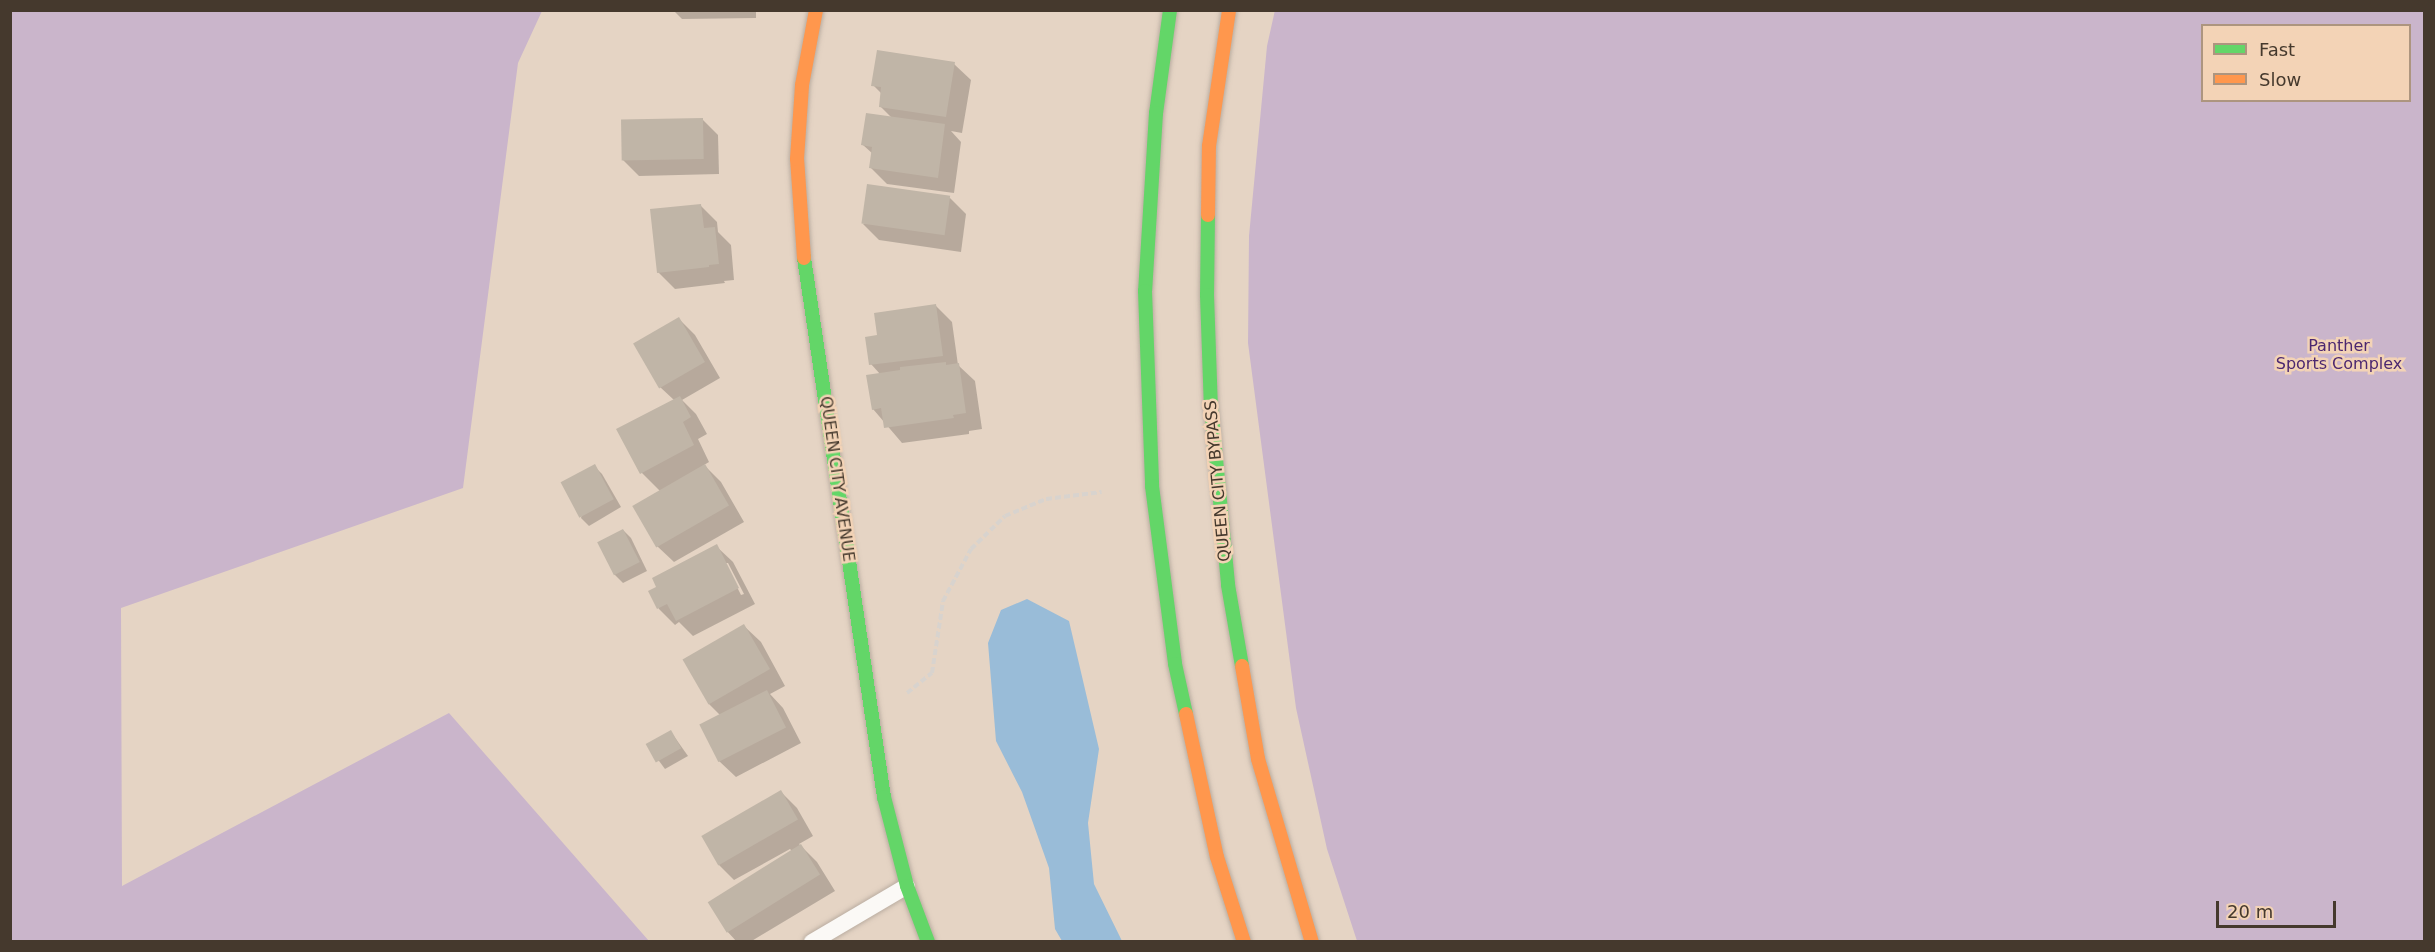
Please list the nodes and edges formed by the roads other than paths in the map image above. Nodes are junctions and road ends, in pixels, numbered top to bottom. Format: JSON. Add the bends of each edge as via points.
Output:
{"nodes":[{"id":1,"x":816,"y":10,"type":"edge"},
{"id":2,"x":1170,"y":10,"type":"edge"},
{"id":3,"x":1229,"y":10,"type":"edge"},
{"id":4,"x":907,"y":886,"type":"junction"},
{"id":5,"x":812,"y":942,"type":"edge"},
{"id":6,"x":928,"y":942,"type":"edge"},
{"id":7,"x":1244,"y":942,"type":"edge"},
{"id":8,"x":1312,"y":942,"type":"edge"}],
"edges":[{"from":1,"to":4,"type":"main road","name":"QUEEN CITY AVENUE","via":[[801,95],[797,159],[801,234],[884,796]]},
{"from":2,"to":7,"type":"main road","via":[[1156,113],[1145,291],[1152,486],[1175,664],[1217,857]]},
{"from":3,"to":8,"type":"main road","name":"QUEEN CITY BYPASS","via":[[1209,146],[1207,295],[1211,407],[1228,585],[1258,759]]},
{"from":4,"to":5,"type":"lane"},
{"from":4,"to":6,"type":"main road","name":"QUEEN CITY AVENUE"}]}
